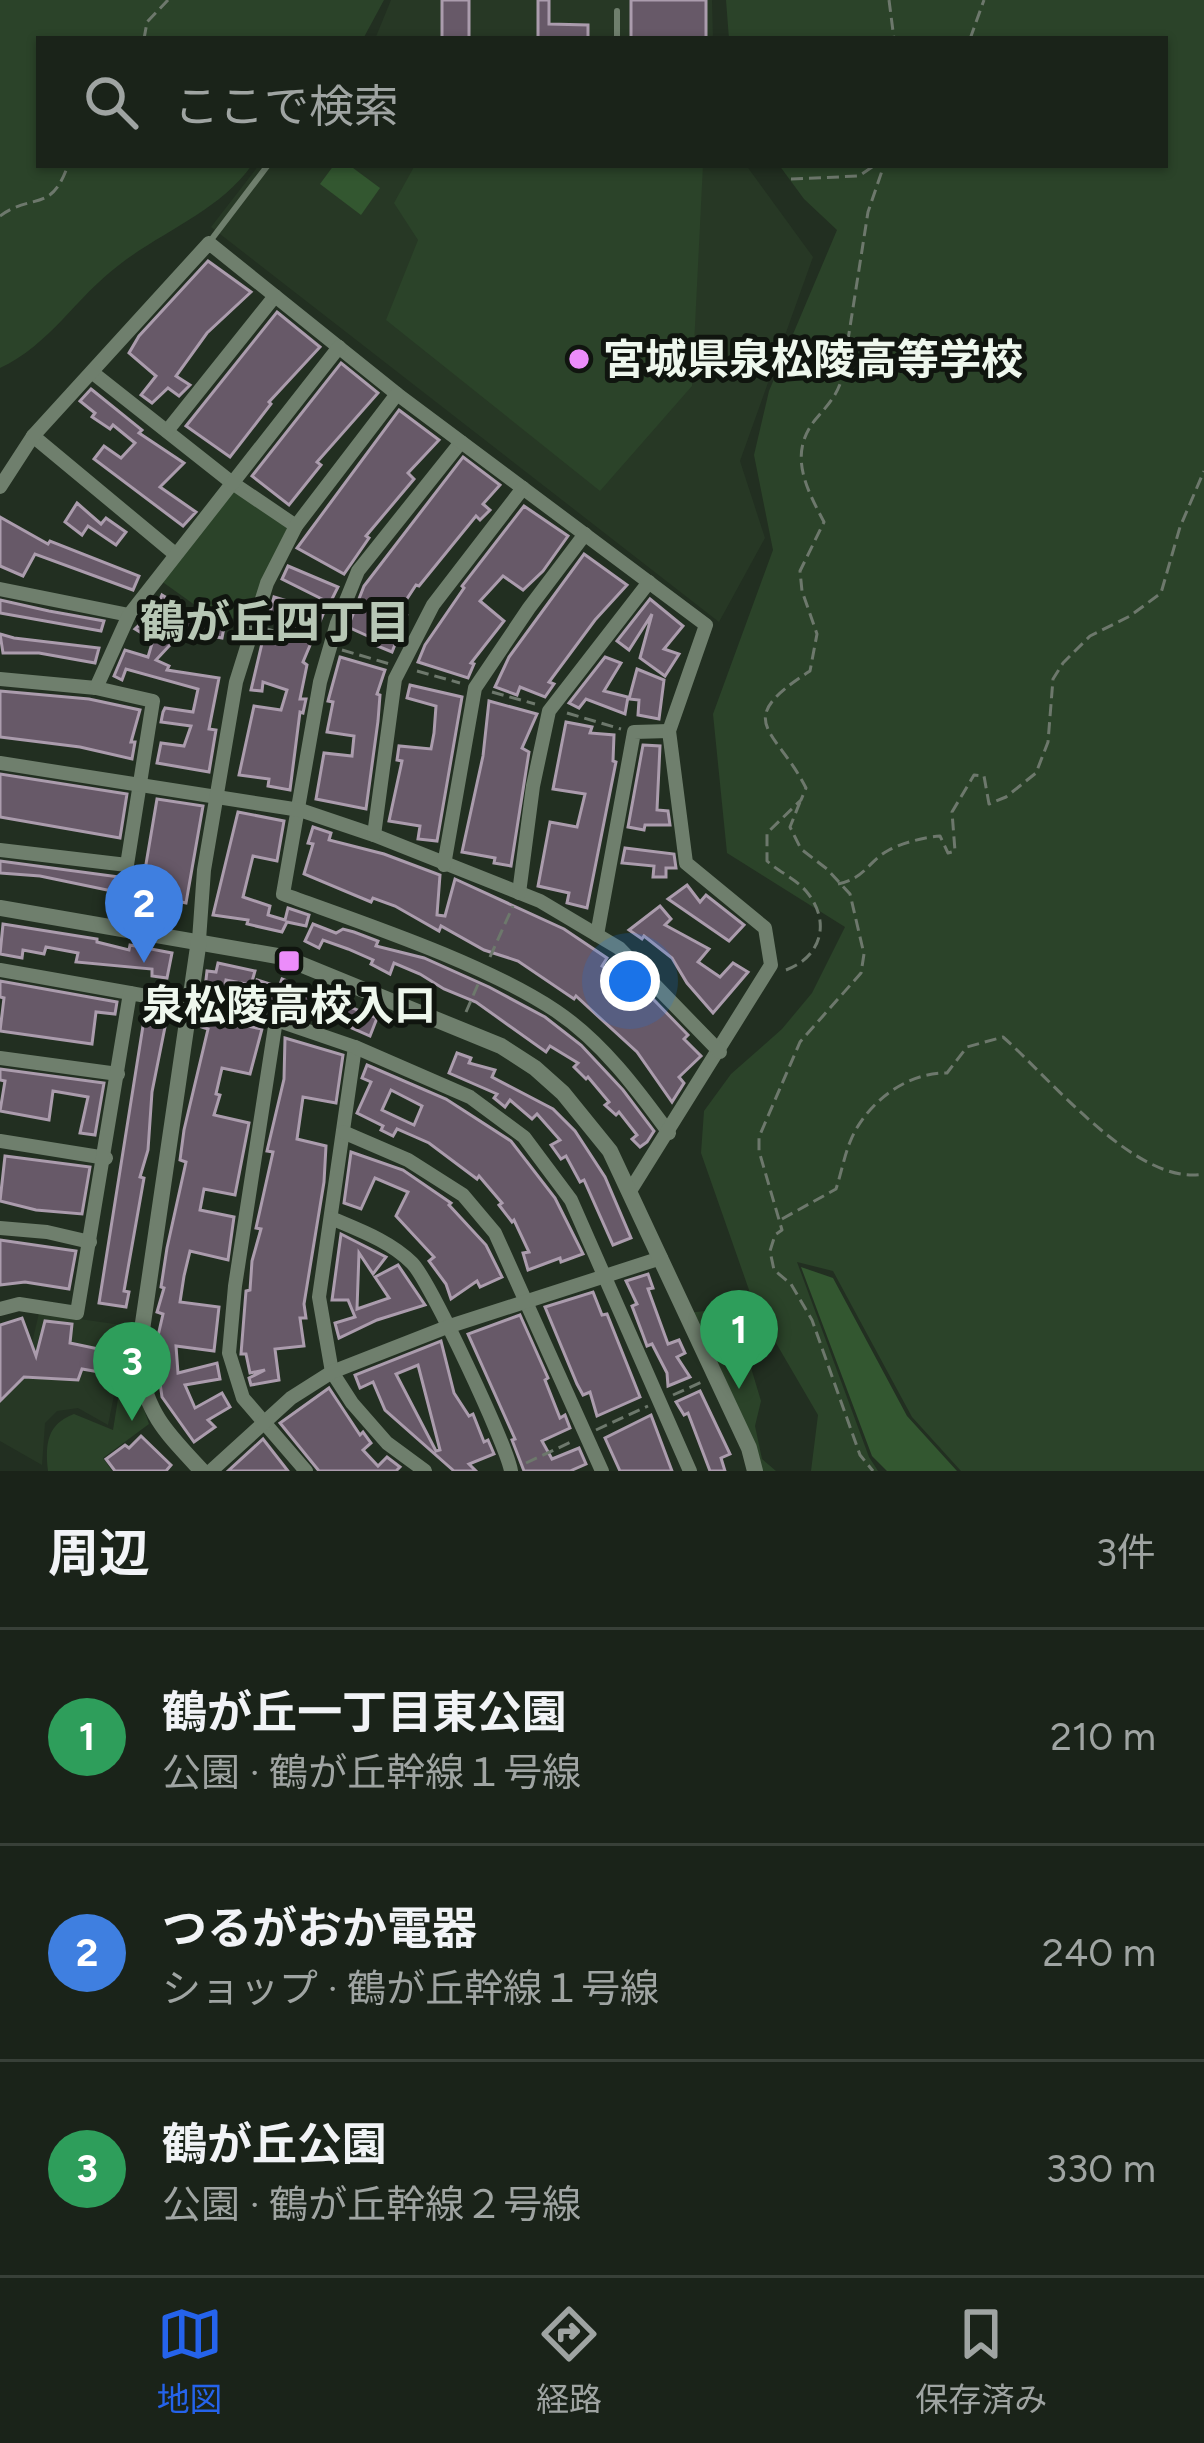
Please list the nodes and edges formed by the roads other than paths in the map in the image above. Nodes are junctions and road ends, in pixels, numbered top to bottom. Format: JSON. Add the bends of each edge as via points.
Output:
{"nodes":[{"id":1,"x":617,"y":11,"type":"dead end"},
{"id":2,"x":617,"y":36,"type":"edge"},
{"id":3,"x":266,"y":168,"type":"edge"},
{"id":4,"x":209,"y":243,"type":"junction"},
{"id":5,"x":274,"y":296,"type":"junction"},
{"id":6,"x":339,"y":347,"type":"junction"},
{"id":7,"x":93,"y":373,"type":"junction"},
{"id":8,"x":397,"y":394,"type":"junction"},
{"id":9,"x":167,"y":431,"type":"junction"},
{"id":10,"x":33,"y":436,"type":"junction"},
{"id":11,"x":461,"y":442,"type":"junction"},
{"id":12,"x":231,"y":482,"type":"junction"},
{"id":13,"x":0,"y":487,"type":"edge"},
{"id":14,"x":523,"y":488,"type":"junction"},
{"id":15,"x":296,"y":526,"type":"junction"},
{"id":16,"x":585,"y":534,"type":"junction"},
{"id":17,"x":175,"y":554,"type":"junction"},
{"id":18,"x":649,"y":582,"type":"junction"},
{"id":19,"x":0,"y":589,"type":"edge"},
{"id":20,"x":129,"y":615,"type":"junction"},
{"id":21,"x":0,"y":679,"type":"edge"},
{"id":22,"x":96,"y":688,"type":"junction"},
{"id":23,"x":669,"y":731,"type":"junction"},
{"id":24,"x":0,"y":763,"type":"edge"},
{"id":25,"x":140,"y":782,"type":"junction"},
{"id":26,"x":218,"y":796,"type":"junction"},
{"id":27,"x":300,"y":810,"type":"junction"},
{"id":28,"x":374,"y":835,"type":"junction"},
{"id":29,"x":0,"y":850,"type":"edge"},
{"id":30,"x":444,"y":865,"type":"junction"},
{"id":31,"x":519,"y":893,"type":"junction"},
{"id":32,"x":0,"y":908,"type":"edge"},
{"id":33,"x":597,"y":935,"type":"junction"},
{"id":34,"x":199,"y":940,"type":"junction"},
{"id":35,"x":0,"y":970,"type":"edge"},
{"id":36,"x":130,"y":993,"type":"junction"},
{"id":37,"x":190,"y":1002,"type":"junction"},
{"id":38,"x":276,"y":1019,"type":"junction"},
{"id":39,"x":355,"y":1047,"type":"junction"},
{"id":40,"x":720,"y":1052,"type":"junction"},
{"id":41,"x":0,"y":1058,"type":"edge"},
{"id":42,"x":118,"y":1074,"type":"junction"},
{"id":43,"x":343,"y":1132,"type":"junction"},
{"id":44,"x":669,"y":1133,"type":"junction"},
{"id":45,"x":0,"y":1141,"type":"edge"},
{"id":46,"x":106,"y":1158,"type":"junction"},
{"id":47,"x":630,"y":1191,"type":"junction"},
{"id":48,"x":331,"y":1218,"type":"junction"},
{"id":49,"x":0,"y":1228,"type":"edge"},
{"id":50,"x":90,"y":1242,"type":"junction"},
{"id":51,"x":662,"y":1258,"type":"junction"},
{"id":52,"x":604,"y":1278,"type":"junction"},
{"id":53,"x":526,"y":1302,"type":"junction"},
{"id":54,"x":0,"y":1309,"type":"edge"},
{"id":55,"x":447,"y":1327,"type":"junction"},
{"id":56,"x":332,"y":1372,"type":"junction"},
{"id":57,"x":263,"y":1424,"type":"junction"},
{"id":58,"x":512,"y":1470,"type":"edge"},
{"id":59,"x":206,"y":1471,"type":"edge"},
{"id":60,"x":306,"y":1471,"type":"edge"},
{"id":61,"x":425,"y":1471,"type":"edge"},
{"id":62,"x":602,"y":1471,"type":"edge"},
{"id":63,"x":690,"y":1471,"type":"edge"},
{"id":64,"x":754,"y":1471,"type":"edge"}],
"edges":[{"from":1,"to":2,"type":"lane"},
{"from":3,"to":4,"type":"lane"},
{"from":4,"to":5,"type":"street"},
{"from":4,"to":7,"type":"street"},
{"from":5,"to":6,"type":"street"},
{"from":5,"to":9,"type":"street"},
{"from":6,"to":8,"type":"street"},
{"from":6,"to":12,"type":"street"},
{"from":7,"to":9,"type":"street"},
{"from":7,"to":10,"type":"street"},
{"from":8,"to":11,"type":"street"},
{"from":8,"to":15,"type":"street"},
{"from":9,"to":12,"type":"street"},
{"from":10,"to":13,"type":"street"},
{"from":10,"to":17,"type":"street"},
{"from":11,"to":14,"type":"street"},
{"from":11,"to":27,"type":"street","via":[[358,571],[320,682]]},
{"from":12,"to":15,"type":"street"},
{"from":12,"to":17,"type":"street"},
{"from":14,"to":16,"type":"street"},
{"from":14,"to":28,"type":"street","via":[[434,605],[395,680]]},
{"from":15,"to":26,"type":"street","via":[[266,583],[236,682]]},
{"from":16,"to":18,"type":"street"},
{"from":16,"to":30,"type":"street","via":[[475,688]]},
{"from":17,"to":20,"type":"street"},
{"from":18,"to":23,"type":"street","via":[[706,625]]},
{"from":18,"to":31,"type":"street","via":[[551,708]]},
{"from":19,"to":20,"type":"street"},
{"from":20,"to":22,"type":"street"},
{"from":21,"to":22,"type":"street"},
{"from":22,"to":25,"type":"street","via":[[153,700]]},
{"from":23,"to":33,"type":"street","via":[[634,732]]},
{"from":23,"to":40,"type":"street","via":[[686,863],[765,928],[771,965]]},
{"from":24,"to":25,"type":"street"},
{"from":25,"to":26,"type":"street"},
{"from":25,"to":29,"type":"street","via":[[127,866]]},
{"from":26,"to":27,"type":"street"},
{"from":26,"to":34,"type":"street"},
{"from":27,"to":28,"type":"street"},
{"from":27,"to":44,"type":"street","via":[[283,894],[479,971],[557,1012],[628,1077]]},
{"from":28,"to":30,"type":"street"},
{"from":30,"to":31,"type":"street"},
{"from":31,"to":33,"type":"street"},
{"from":32,"to":34,"type":"street"},
{"from":33,"to":40,"type":"street"},
{"from":34,"to":37,"type":"street"},
{"from":34,"to":47,"type":"street","via":[[283,956],[501,1046],[563,1093],[610,1151]]},
{"from":35,"to":36,"type":"street"},
{"from":36,"to":37,"type":"street"},
{"from":36,"to":42,"type":"street"},
{"from":37,"to":38,"type":"street"},
{"from":37,"to":59,"type":"street","via":[[137,1364],[160,1426]]},
{"from":38,"to":39,"type":"street"},
{"from":38,"to":57,"type":"street","via":[[229,1353],[243,1398]]},
{"from":39,"to":43,"type":"street"},
{"from":39,"to":52,"type":"street","via":[[470,1097],[524,1137],[571,1200]]},
{"from":40,"to":44,"type":"street"},
{"from":41,"to":42,"type":"street"},
{"from":42,"to":46,"type":"street"},
{"from":43,"to":48,"type":"street"},
{"from":43,"to":53,"type":"street","via":[[463,1195],[495,1233]]},
{"from":44,"to":47,"type":"street"},
{"from":45,"to":46,"type":"street"},
{"from":46,"to":50,"type":"street"},
{"from":47,"to":51,"type":"street"},
{"from":48,"to":55,"type":"street","via":[[414,1264]]},
{"from":48,"to":56,"type":"street","via":[[319,1297]]},
{"from":49,"to":50,"type":"street"},
{"from":50,"to":54,"type":"street","via":[[77,1313]]},
{"from":51,"to":52,"type":"street"},
{"from":51,"to":64,"type":"street"},
{"from":52,"to":53,"type":"street"},
{"from":52,"to":63,"type":"street"},
{"from":53,"to":55,"type":"street"},
{"from":53,"to":62,"type":"street"},
{"from":55,"to":56,"type":"street"},
{"from":55,"to":58,"type":"street"},
{"from":56,"to":57,"type":"street"},
{"from":56,"to":61,"type":"street","via":[[388,1443]]},
{"from":57,"to":59,"type":"street"},
{"from":57,"to":60,"type":"street"}]}
